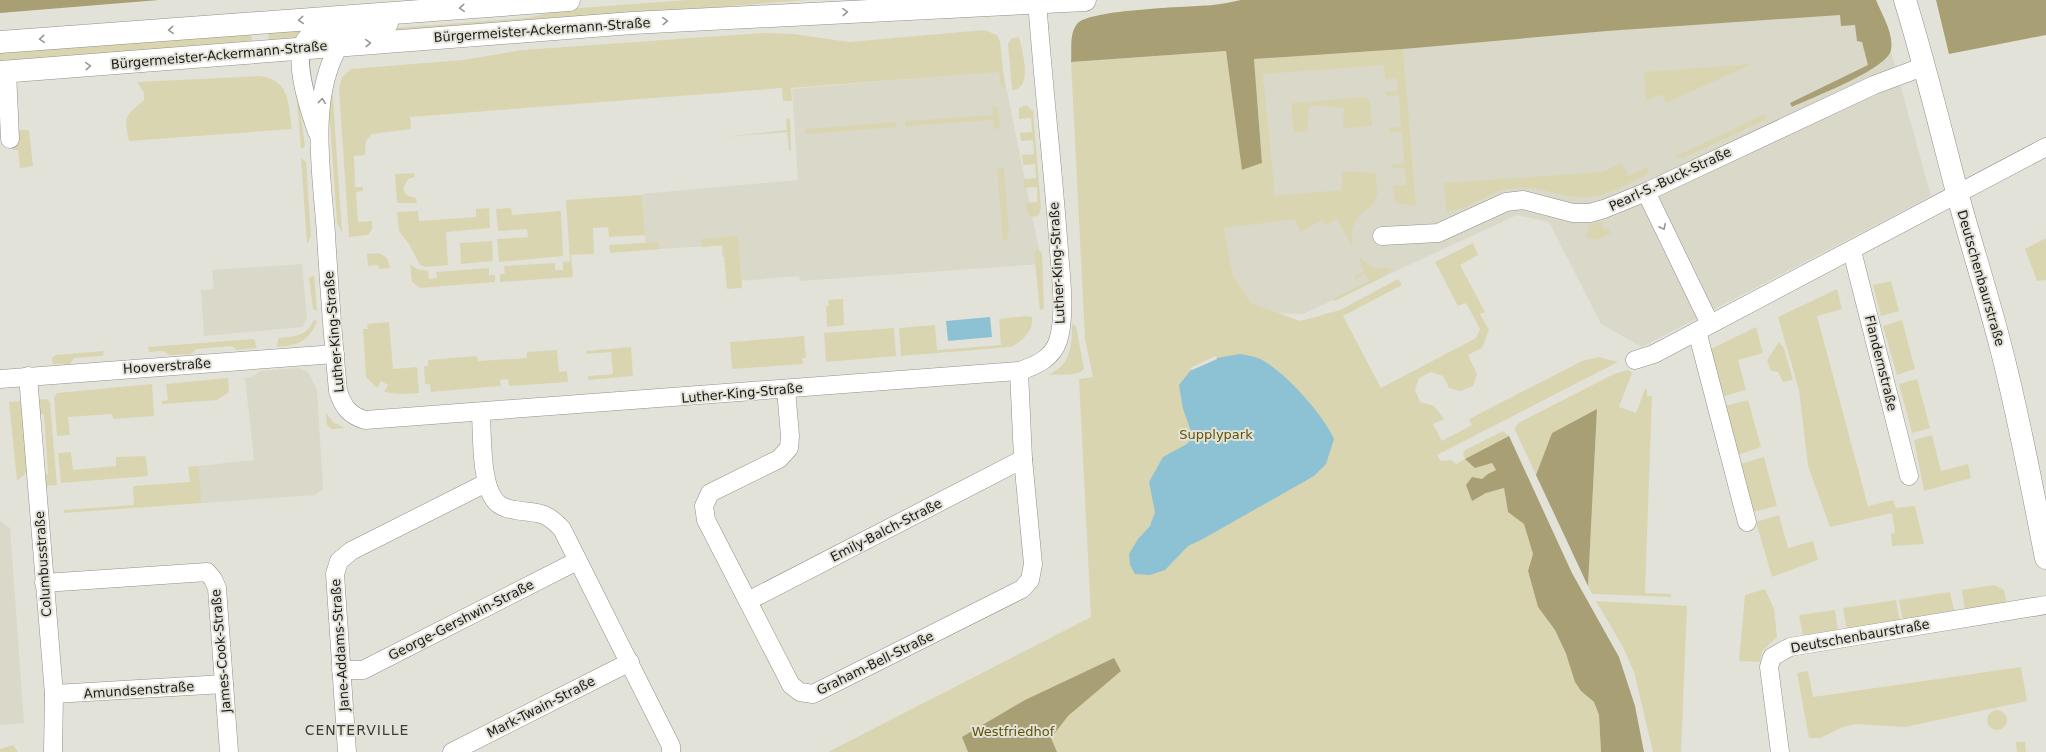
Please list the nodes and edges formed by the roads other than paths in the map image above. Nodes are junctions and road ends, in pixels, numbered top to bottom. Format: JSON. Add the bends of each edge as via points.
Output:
{"nodes":[{"id":1,"x":569,"y":0,"type":"edge"},
{"id":2,"x":1085,"y":0,"type":"edge"},
{"id":3,"x":1906,"y":1,"type":"edge"},
{"id":4,"x":1037,"y":2,"type":"edge"},
{"id":5,"x":426,"y":11,"type":"junction"},
{"id":6,"x":0,"y":42,"type":"edge"},
{"id":7,"x":339,"y":46,"type":"junction"},
{"id":8,"x":301,"y":48,"type":"junction"},
{"id":9,"x":1925,"y":66,"type":"junction"},
{"id":10,"x":4,"y":72,"type":"edge"},
{"id":11,"x":10,"y":139,"type":"dead end"},
{"id":12,"x":319,"y":140,"type":"junction"},
{"id":13,"x":2046,"y":148,"type":"edge"},
{"id":14,"x":1646,"y":192,"type":"junction"},
{"id":15,"x":1958,"y":194,"type":"junction"},
{"id":16,"x":1382,"y":236,"type":"dead end"},
{"id":17,"x":1852,"y":251,"type":"junction"},
{"id":18,"x":1704,"y":328,"type":"junction"},
{"id":19,"x":335,"y":354,"type":"junction"},
{"id":20,"x":1635,"y":360,"type":"dead end"},
{"id":21,"x":1019,"y":372,"type":"junction"},
{"id":22,"x":28,"y":376,"type":"junction"},
{"id":23,"x":0,"y":379,"type":"edge"},
{"id":24,"x":786,"y":389,"type":"junction"},
{"id":25,"x":481,"y":412,"type":"junction"},
{"id":26,"x":1023,"y":459,"type":"junction"},
{"id":27,"x":1909,"y":476,"type":"dead end"},
{"id":28,"x":486,"y":483,"type":"junction"},
{"id":29,"x":1747,"y":522,"type":"dead end"},
{"id":30,"x":2046,"y":558,"type":"edge"},
{"id":31,"x":577,"y":561,"type":"junction"},
{"id":32,"x":44,"y":583,"type":"junction"},
{"id":33,"x":748,"y":601,"type":"junction"},
{"id":34,"x":2046,"y":605,"type":"edge"},
{"id":35,"x":630,"y":662,"type":"junction"},
{"id":36,"x":342,"y":670,"type":"junction"},
{"id":37,"x":224,"y":684,"type":"junction"},
{"id":38,"x":54,"y":694,"type":"junction"},
{"id":39,"x":53,"y":752,"type":"edge"},
{"id":40,"x":229,"y":752,"type":"edge"},
{"id":41,"x":347,"y":752,"type":"edge"},
{"id":42,"x":452,"y":752,"type":"edge"},
{"id":43,"x":671,"y":752,"type":"edge"},
{"id":44,"x":1780,"y":752,"type":"edge"}],
"edges":[{"from":1,"to":5,"type":"main road","one_way":true},
{"from":2,"to":4,"type":"main road","name":"Bürgermeister-Ackermann-Straße"},
{"from":3,"to":9,"type":"main road","name":"Deutschenbaurstraße"},
{"from":7,"to":4,"type":"main road","name":"Bürgermeister-Ackermann-Straße","one_way":true,"via":[[632,23]]},
{"from":4,"to":21,"type":"street","name":"Luther-King-Straße","via":[[1058,232],[1061,326],[1058,342],[1049,356],[1036,366]]},
{"from":5,"to":6,"type":"main road","one_way":true},
{"from":5,"to":8,"type":"street","via":[[415,21],[321,30],[309,35]]},
{"from":7,"to":8,"type":"main road","name":"Bürgermeister-Ackermann-Straße"},
{"from":12,"to":7,"type":"street","name":"Luther-King-Straße","one_way":true,"via":[[326,75]]},
{"from":10,"to":8,"type":"main road","name":"Bürgermeister-Ackermann-Straße","one_way":true},
{"from":8,"to":12,"type":"street","name":"Luther-King-Straße","via":[[305,98]]},
{"from":9,"to":14,"type":"street","name":"Pearl-S.-Buck-Straße","via":[[1874,85]]},
{"from":9,"to":15,"type":"main road","name":"Deutschenbaurstraße"},
{"from":10,"to":11,"type":"street"},
{"from":12,"to":19,"type":"street","name":"Luther-King-Straße"},
{"from":13,"to":15,"type":"street"},
{"from":14,"to":16,"type":"street","name":"Pearl-S.-Buck-Straße","via":[[1590,213],[1573,213],[1523,200],[1506,202],[1438,233]]},
{"from":14,"to":18,"type":"street","one_way":true},
{"from":15,"to":17,"type":"street"},
{"from":15,"to":30,"type":"main road","name":"Deutschenbaurstraße","via":[[1986,289],[2014,401]]},
{"from":17,"to":18,"type":"street"},
{"from":17,"to":27,"type":"street","name":"Flandernstraße"},
{"from":18,"to":20,"type":"street","via":[[1647,357]]},
{"from":18,"to":29,"type":"street"},
{"from":19,"to":22,"type":"street","name":"Hooverstraße"},
{"from":19,"to":25,"type":"street","name":"Luther-King-Straße","via":[[341,402],[356,417],[365,420]]},
{"from":21,"to":24,"type":"street","name":"Luther-King-Straße"},
{"from":21,"to":26,"type":"street","name":"Graham-Bell-Straße"},
{"from":22,"to":23,"type":"street","name":"Hooverstraße"},
{"from":22,"to":32,"type":"street","name":"Columbusstraße"},
{"from":24,"to":25,"type":"street","name":"Luther-King-Straße"},
{"from":24,"to":33,"type":"street","name":"Graham-Bell-Straße","via":[[789,448],[779,459],[710,493],[704,506],[706,520]]},
{"from":25,"to":28,"type":"street"},
{"from":26,"to":33,"type":"street","name":"Emily-Balch-Straße"},
{"from":26,"to":33,"type":"street","name":"Graham-Bell-Straße","via":[[1033,564],[1030,580],[1022,589],[813,694],[800,692],[791,685]]},
{"from":28,"to":31,"type":"street","via":[[494,500],[502,506],[549,516],[562,529]]},
{"from":28,"to":36,"type":"street","name":"Jane-Addams-Straße","via":[[351,551],[339,561],[335,574]]},
{"from":31,"to":35,"type":"street"},
{"from":31,"to":36,"type":"street","name":"George-Gershwin-Straße","via":[[363,670]]},
{"from":32,"to":37,"type":"street","name":"James-Cook-Straße","via":[[207,572],[217,588]]},
{"from":32,"to":38,"type":"street","name":"Columbusstraße"},
{"from":34,"to":44,"type":"street","name":"Deutschenbaurstraße","via":[[1782,650],[1772,657],[1769,667]]},
{"from":35,"to":42,"type":"street","name":"Mark-Twain-Straße"},
{"from":35,"to":43,"type":"street","via":[[671,746]]},
{"from":36,"to":41,"type":"street","name":"Jane-Addams-Straße"},
{"from":37,"to":38,"type":"street","name":"Amundsenstraße"},
{"from":37,"to":40,"type":"street","name":"James-Cook-Straße"},
{"from":38,"to":39,"type":"street","name":"Columbusstraße"}]}
